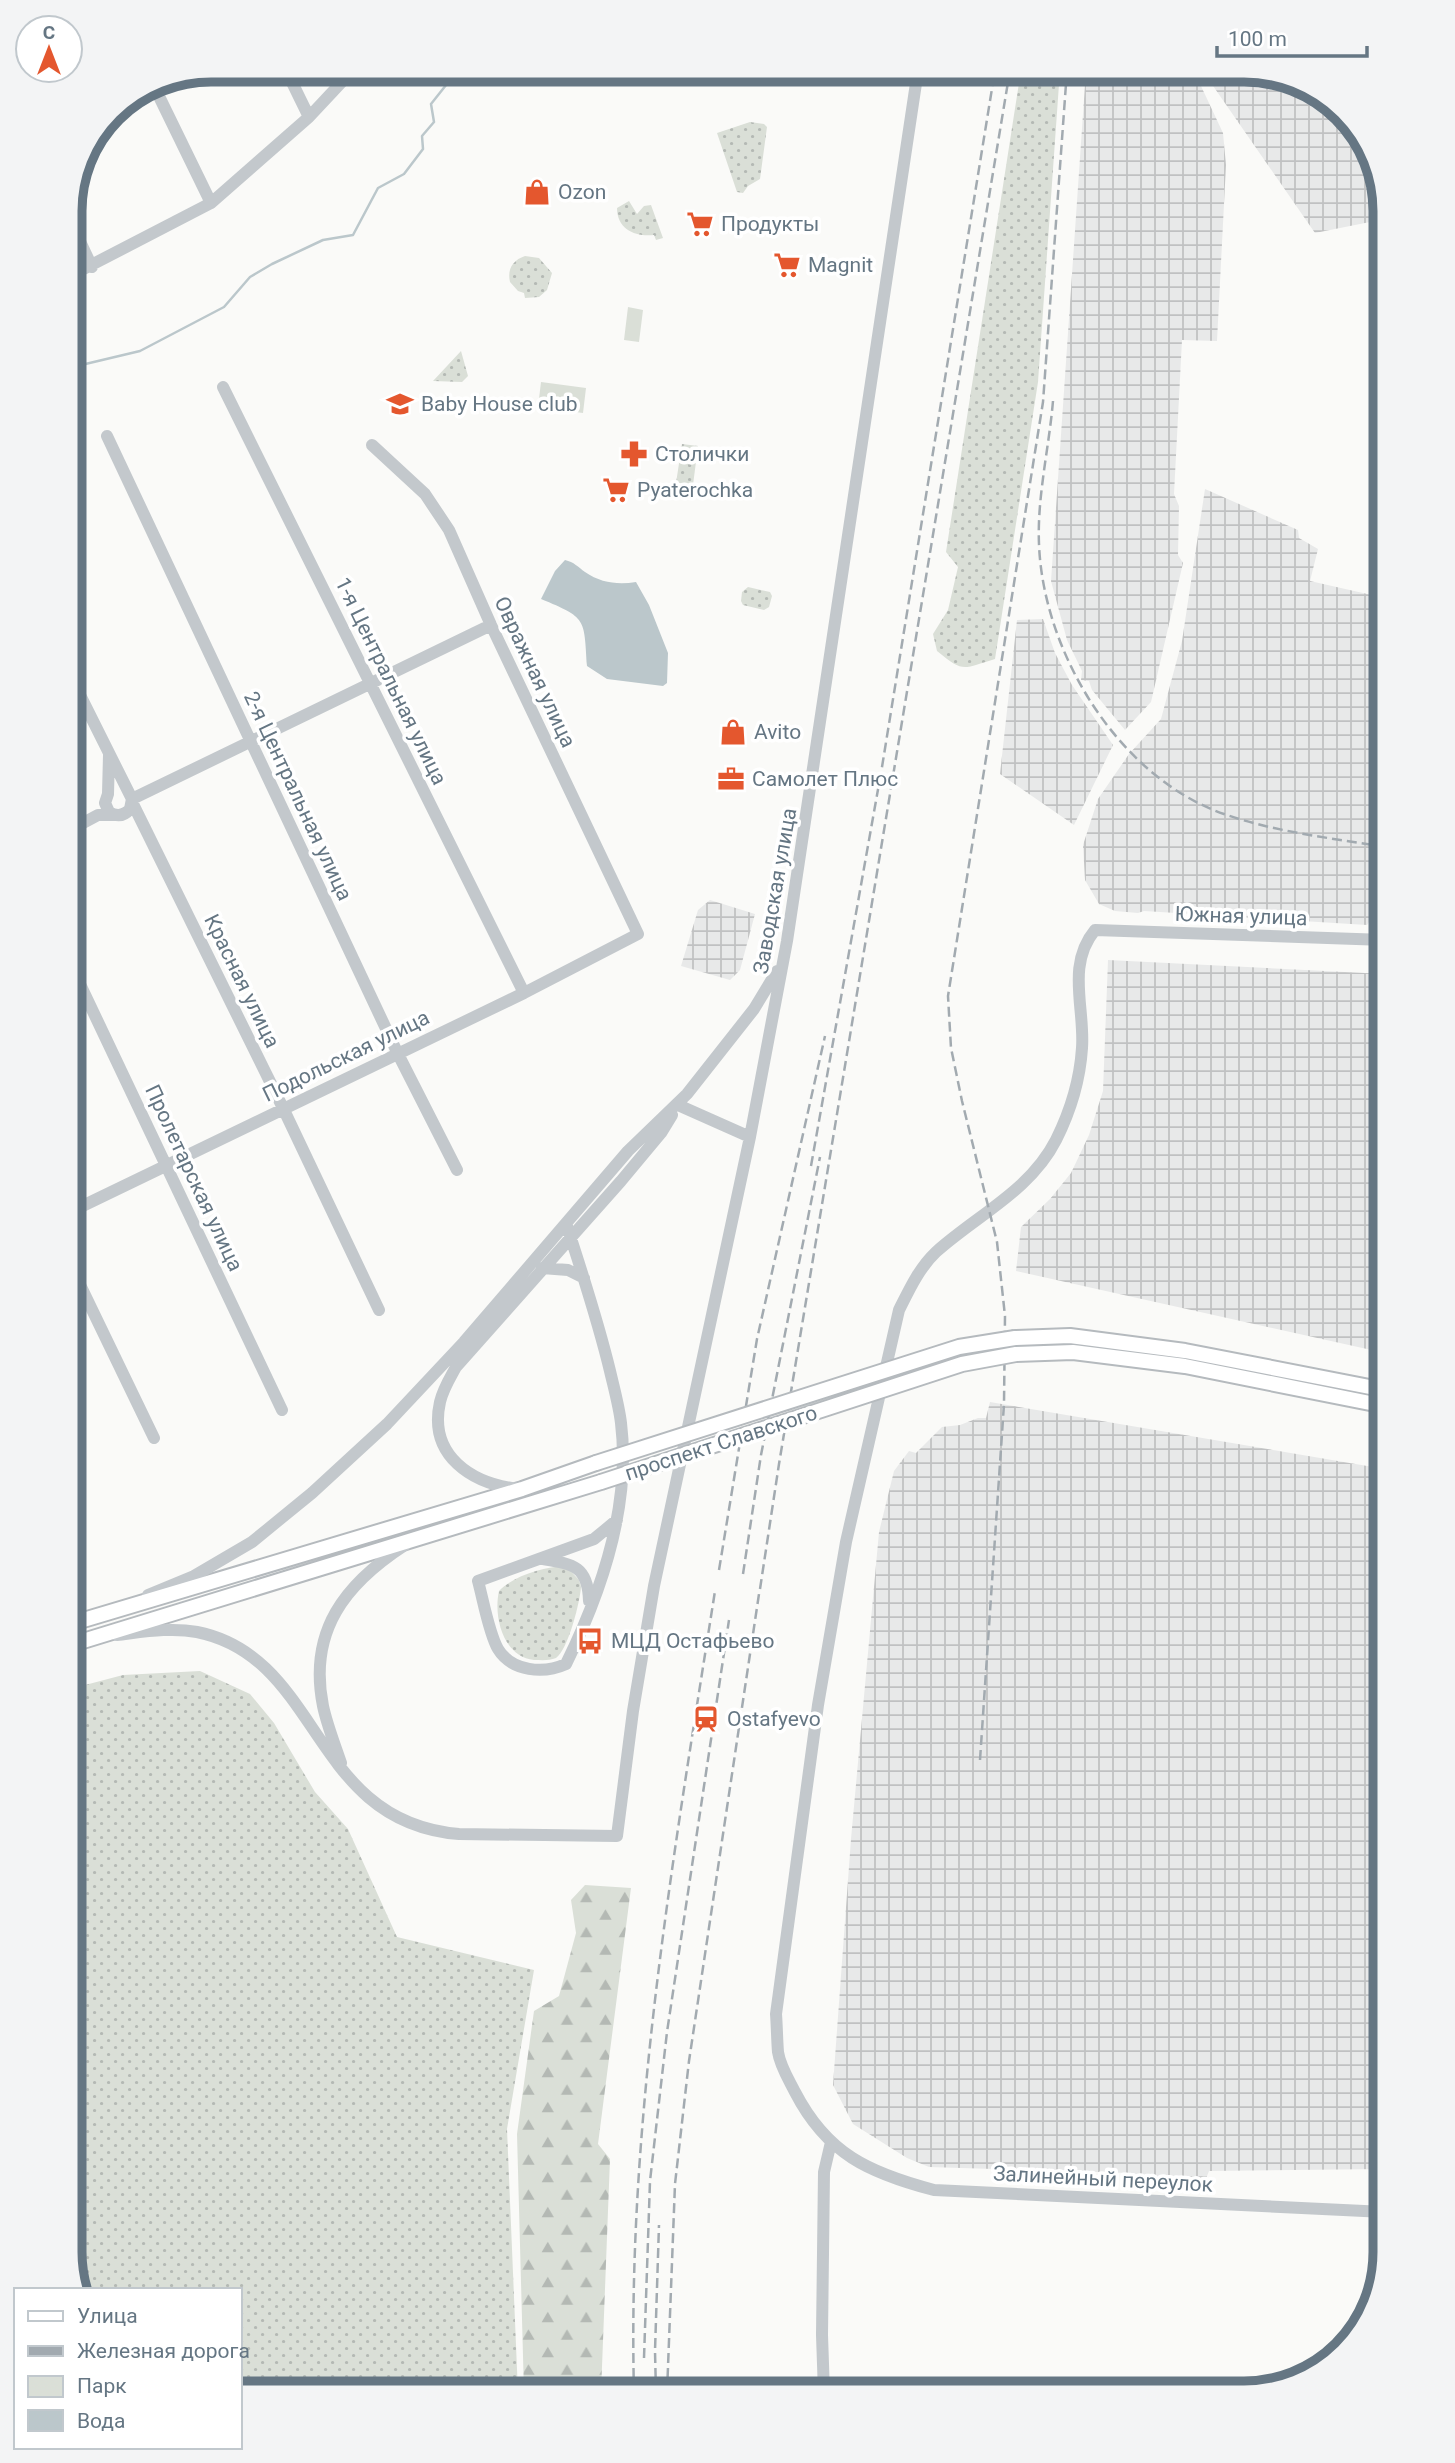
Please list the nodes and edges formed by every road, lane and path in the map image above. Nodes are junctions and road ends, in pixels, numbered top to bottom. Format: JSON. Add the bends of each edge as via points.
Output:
{"nodes":[{"id":1,"x":292,"y":82,"type":"edge"},
{"id":2,"x":341,"y":82,"type":"edge"},
{"id":3,"x":916,"y":83,"type":"edge"},
{"id":4,"x":158,"y":94,"type":"edge"},
{"id":5,"x":309,"y":117,"type":"junction"},
{"id":6,"x":211,"y":203,"type":"junction"},
{"id":7,"x":83,"y":248,"type":"edge"},
{"id":8,"x":92,"y":267,"type":"junction"},
{"id":9,"x":83,"y":271,"type":"edge"},
{"id":10,"x":223,"y":387,"type":"dead end"},
{"id":11,"x":107,"y":436,"type":"dead end"},
{"id":12,"x":372,"y":445,"type":"dead end"},
{"id":13,"x":491,"y":625,"type":"junction"},
{"id":14,"x":372,"y":684,"type":"junction"},
{"id":15,"x":83,"y":701,"type":"edge"},
{"id":16,"x":251,"y":742,"type":"junction"},
{"id":17,"x":109,"y":755,"type":"junction"},
{"id":18,"x":106,"y":798,"type":"junction"},
{"id":19,"x":130,"y":802,"type":"junction"},
{"id":20,"x":113,"y":814,"type":"junction"},
{"id":21,"x":98,"y":815,"type":"junction"},
{"id":22,"x":83,"y":823,"type":"edge"},
{"id":23,"x":1095,"y":930,"type":"joint"},
{"id":24,"x":638,"y":934,"type":"joint"},
{"id":25,"x":1373,"y":940,"type":"edge"},
{"id":26,"x":787,"y":941,"type":"junction"},
{"id":27,"x":83,"y":989,"type":"edge"},
{"id":28,"x":524,"y":993,"type":"junction"},
{"id":29,"x":397,"y":1052,"type":"junction"},
{"id":30,"x":678,"y":1105,"type":"junction"},
{"id":31,"x":283,"y":1108,"type":"junction"},
{"id":32,"x":750,"y":1137,"type":"junction"},
{"id":33,"x":167,"y":1163,"type":"junction"},
{"id":34,"x":457,"y":1170,"type":"dead end"},
{"id":35,"x":83,"y":1206,"type":"edge"},
{"id":36,"x":566,"y":1223,"type":"junction"},
{"id":37,"x":570,"y":1237,"type":"junction"},
{"id":38,"x":542,"y":1268,"type":"junction"},
{"id":39,"x":584,"y":1278,"type":"junction"},
{"id":40,"x":82,"y":1290,"type":"edge"},
{"id":41,"x":379,"y":1311,"type":"dead end"},
{"id":42,"x":1373,"y":1388,"type":"edge"},
{"id":43,"x":1373,"y":1404,"type":"edge"},
{"id":44,"x":282,"y":1410,"type":"dead end"},
{"id":45,"x":154,"y":1438,"type":"dead end"},
{"id":46,"x":523,"y":1489,"type":"junction"},
{"id":47,"x":617,"y":1520,"type":"junction"},
{"id":48,"x":417,"y":1538,"type":"junction"},
{"id":49,"x":540,"y":1558,"type":"junction"},
{"id":50,"x":589,"y":1608,"type":"junction"},
{"id":51,"x":90,"y":1618,"type":"junction"},
{"id":52,"x":82,"y":1620,"type":"edge"},
{"id":53,"x":94,"y":1638,"type":"junction"},
{"id":54,"x":82,"y":1641,"type":"edge"},
{"id":55,"x":344,"y":1774,"type":"junction"},
{"id":56,"x":831,"y":2142,"type":"junction"},
{"id":57,"x":1373,"y":2211,"type":"edge"},
{"id":58,"x":824,"y":2381,"type":"edge"}],
"edges":[{"from":1,"to":5,"type":"street"},
{"from":2,"to":5,"type":"street"},
{"from":3,"to":26,"type":"street","name":"Заводская улица"},
{"from":4,"to":6,"type":"street"},
{"from":5,"to":6,"type":"street"},
{"from":6,"to":8,"type":"street"},
{"from":7,"to":8,"type":"street"},
{"from":8,"to":9,"type":"street"},
{"from":10,"to":14,"type":"street","name":"1-я Центральная улица"},
{"from":11,"to":16,"type":"street","name":"2-я Центральная улица"},
{"from":12,"to":13,"type":"street","name":"Овражная улица","via":[[440,514]]},
{"from":13,"to":14,"type":"street"},
{"from":13,"to":24,"type":"street","name":"Овражная улица"},
{"from":14,"to":16,"type":"street"},
{"from":14,"to":28,"type":"street","name":"1-я Центральная улица"},
{"from":15,"to":17,"type":"street","name":"Красная улица"},
{"from":16,"to":19,"type":"street"},
{"from":16,"to":29,"type":"street","name":"2-я Центральная улица"},
{"from":17,"to":18,"type":"street","name":"Красная улица"},
{"from":17,"to":19,"type":"street","name":"Красная улица"},
{"from":18,"to":19,"type":"street","via":[[112,790],[121,789]]},
{"from":18,"to":20,"type":"street"},
{"from":18,"to":21,"type":"street"},
{"from":19,"to":20,"type":"street","via":[[118,816]]},
{"from":19,"to":31,"type":"street","name":"Красная улица"},
{"from":20,"to":21,"type":"street"},
{"from":21,"to":22,"type":"street"},
{"from":23,"to":25,"type":"street","name":"Южная улица"},
{"from":23,"to":56,"type":"street","name":"Залинейный переулок","via":[[1079,961],[1082,1046],[1069,1107],[1055,1141],[1036,1169],[1003,1201],[935,1253],[899,1310],[843,1555],[776,2014],[779,2054],[788,2078],[819,2131]]},
{"from":24,"to":28,"type":"street","name":"Подольская улица"},
{"from":26,"to":30,"type":"street","via":[[763,996]]},
{"from":26,"to":32,"type":"street","name":"Заводская улица"},
{"from":27,"to":33,"type":"street","name":"Пролетарская улица"},
{"from":28,"to":29,"type":"street","name":"Подольская улица"},
{"from":29,"to":31,"type":"street","name":"Подольская улица"},
{"from":29,"to":34,"type":"street","name":"2-я Центральная улица"},
{"from":30,"to":32,"type":"street"},
{"from":30,"to":36,"type":"street","via":[[628,1151]]},
{"from":30,"to":37,"type":"street","via":[[661,1133]]},
{"from":31,"to":33,"type":"street","name":"Подольская улица"},
{"from":31,"to":41,"type":"street","name":"Красная улица"},
{"from":32,"to":55,"type":"street","name":"Заводская улица","via":[[667,1520],[633,1711],[617,1836],[459,1834],[422,1829],[384,1811]]},
{"from":33,"to":35,"type":"street","name":"Подольская улица"},
{"from":33,"to":44,"type":"street","name":"Пролетарская улица"},
{"from":36,"to":37,"type":"street"},
{"from":36,"to":51,"type":"street","via":[[387,1424],[312,1493],[252,1542],[194,1576]]},
{"from":37,"to":38,"type":"street"},
{"from":37,"to":39,"type":"street"},
{"from":38,"to":39,"type":"street","via":[[568,1270]]},
{"from":38,"to":46,"type":"street","via":[[456,1367],[439,1410],[444,1446],[456,1464],[495,1487]]},
{"from":39,"to":47,"type":"street","via":[[621,1421],[623,1482]]},
{"from":40,"to":45,"type":"street"},
{"from":42,"to":46,"type":"main road","name":"проспект Славского","bridge":true,"via":[[1185,1351],[1070,1335],[1015,1338],[959,1347]]},
{"from":43,"to":48,"type":"main road","name":"проспект Славского","bridge":true,"via":[[1185,1366],[1073,1352],[1016,1354],[962,1364]]},
{"from":46,"to":51,"type":"main road","name":"проспект Славского"},
{"from":47,"to":49,"type":"street","via":[[594,1539]]},
{"from":47,"to":50,"type":"street"},
{"from":48,"to":53,"type":"main road","name":"проспект Славского"},
{"from":48,"to":55,"type":"street","via":[[376,1564],[354,1585],[341,1603],[323,1647],[323,1707]]},
{"from":49,"to":50,"type":"street","via":[[574,1565],[582,1572]]},
{"from":49,"to":50,"type":"street","via":[[478,1581],[497,1647],[505,1658],[537,1671],[566,1664]]},
{"from":51,"to":52,"type":"main road","name":"проспект Славского"},
{"from":53,"to":54,"type":"main road","name":"проспект Славского"},
{"from":53,"to":55,"type":"street","via":[[166,1629],[228,1642],[252,1657],[298,1703]]},
{"from":56,"to":57,"type":"street","name":"Залинейный переулок","via":[[894,2180],[934,2190]]},
{"from":56,"to":58,"type":"street","via":[[824,2172]]}]}
